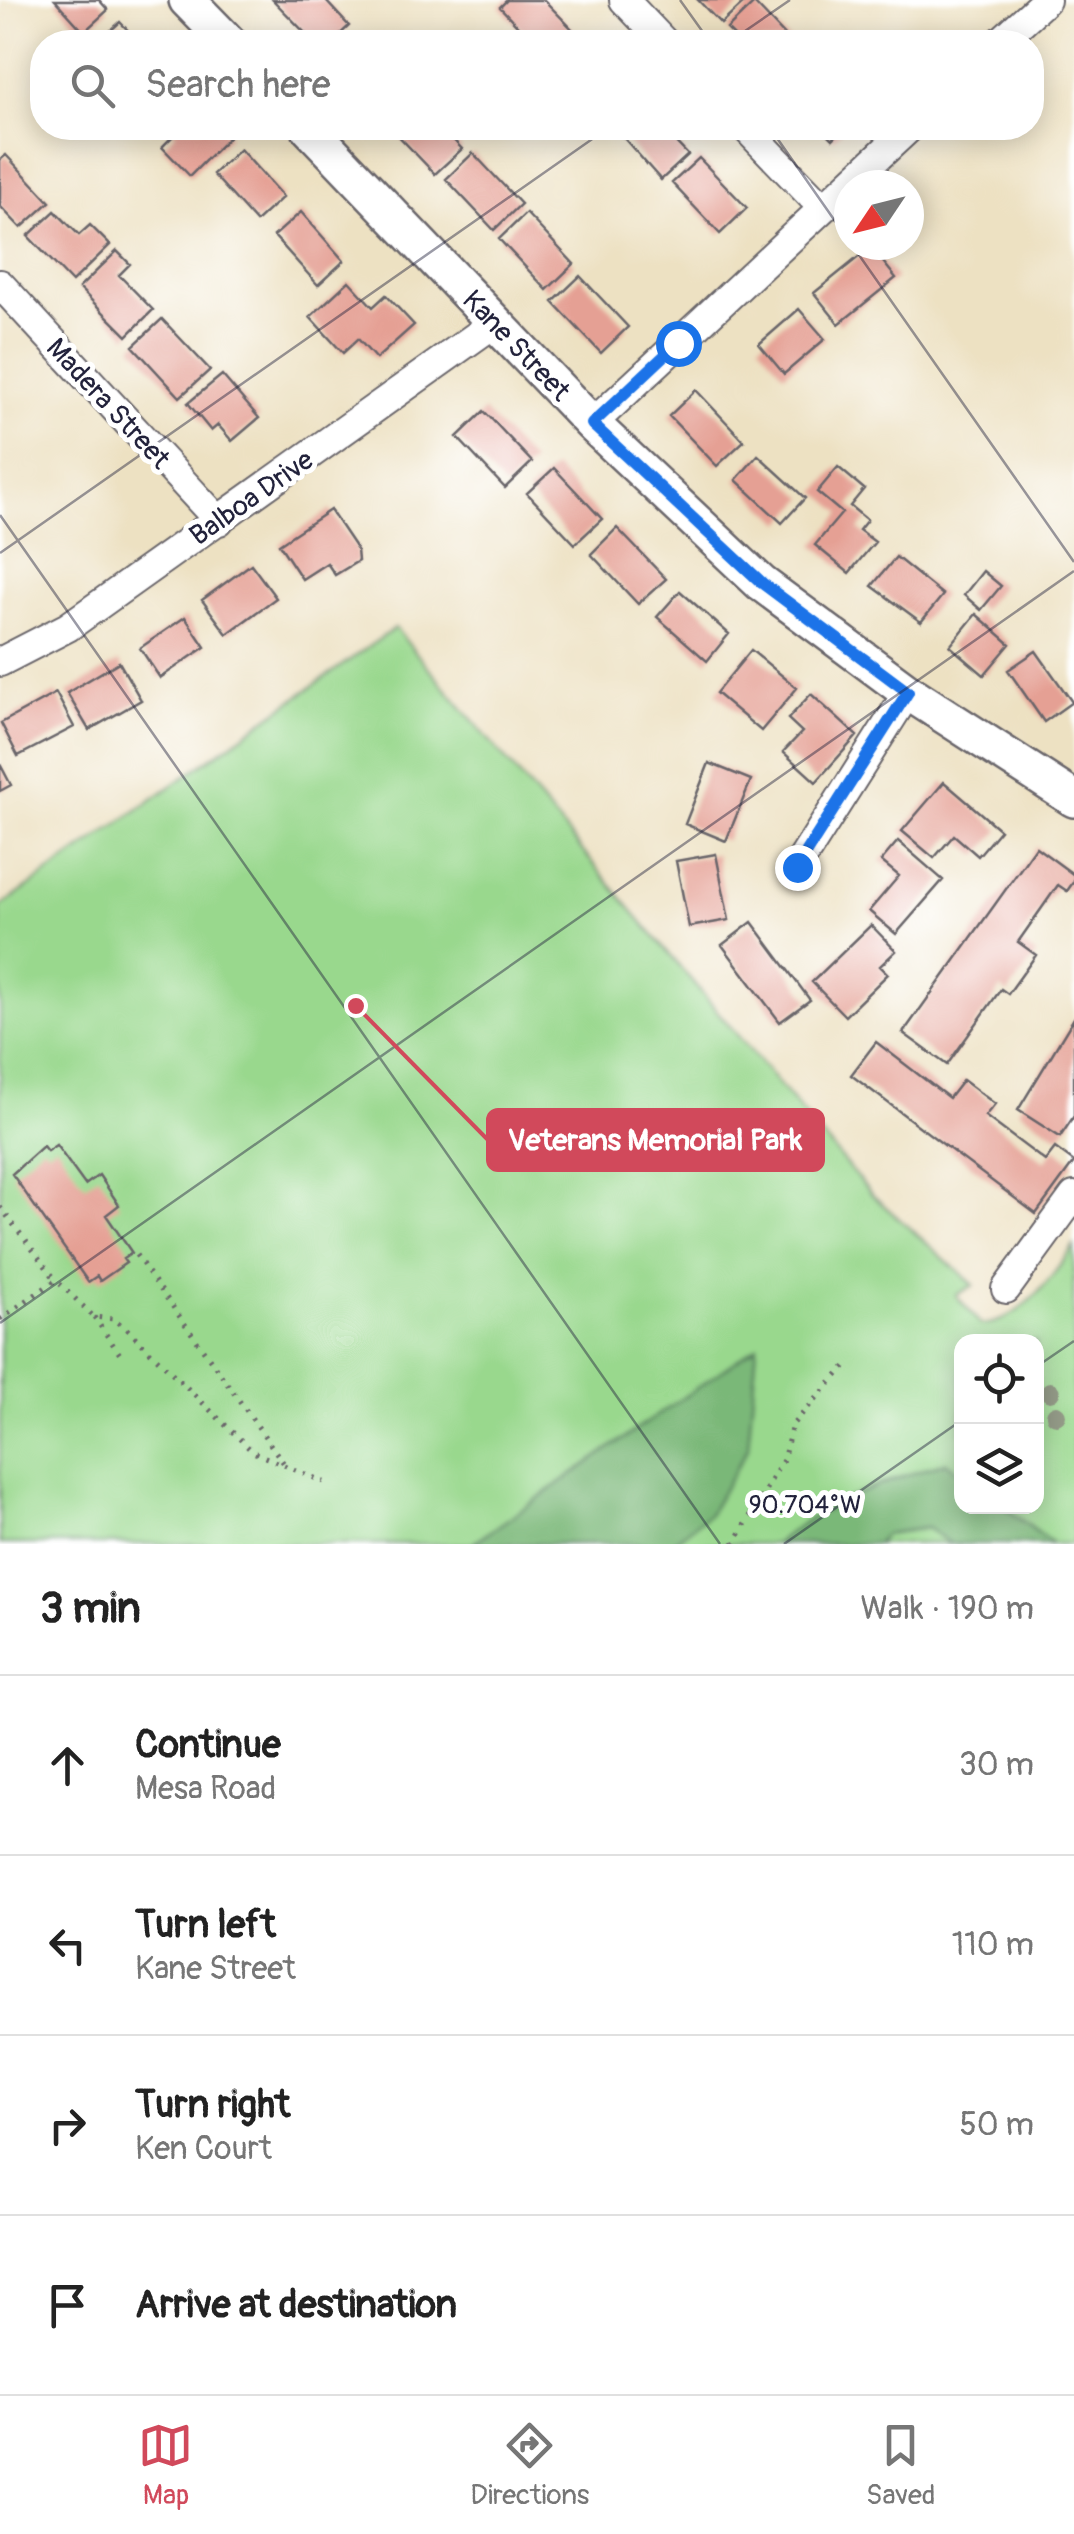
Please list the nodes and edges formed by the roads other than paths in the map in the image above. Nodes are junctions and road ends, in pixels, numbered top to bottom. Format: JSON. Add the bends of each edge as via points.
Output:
{"nodes":[{"id":1,"x":187,"y":0,"type":"edge"},
{"id":2,"x":624,"y":0,"type":"edge"},
{"id":3,"x":1046,"y":0,"type":"edge"},
{"id":4,"x":216,"y":30,"type":"edge"},
{"id":5,"x":653,"y":30,"type":"edge"},
{"id":6,"x":1013,"y":30,"type":"edge"},
{"id":7,"x":321,"y":140,"type":"edge"},
{"id":8,"x":758,"y":140,"type":"edge"},
{"id":9,"x":896,"y":140,"type":"edge"},
{"id":10,"x":823,"y":208,"type":"junction"},
{"id":11,"x":0,"y":284,"type":"edge"},
{"id":12,"x":496,"y":322,"type":"junction"},
{"id":13,"x":592,"y":424,"type":"junction"},
{"id":14,"x":218,"y":521,"type":"junction"},
{"id":15,"x":0,"y":662,"type":"edge"},
{"id":16,"x":908,"y":692,"type":"junction"},
{"id":17,"x":1074,"y":799,"type":"edge"},
{"id":18,"x":797,"y":867,"type":"dead end"},
{"id":19,"x":1074,"y":1196,"type":"edge"},
{"id":20,"x":1006,"y":1289,"type":"dead end"}],
"edges":[{"from":1,"to":4,"type":"street"},
{"from":2,"to":5,"type":"street"},
{"from":3,"to":6,"type":"street"},
{"from":7,"to":12,"type":"street","name":"Kane Street"},
{"from":8,"to":10,"type":"street"},
{"from":9,"to":10,"type":"street"},
{"from":10,"to":13,"type":"street"},
{"from":11,"to":14,"type":"street","name":"Madera Street"},
{"from":12,"to":13,"type":"street","name":"Kane Street"},
{"from":12,"to":14,"type":"street","name":"Balboa Drive"},
{"from":13,"to":16,"type":"street","name":"Kane Street","via":[[762,583]]},
{"from":14,"to":15,"type":"street","name":"Balboa Drive","via":[[68,626]]},
{"from":16,"to":17,"type":"street","name":"Kane Street"},
{"from":16,"to":18,"type":"street"},
{"from":19,"to":20,"type":"street"}]}
